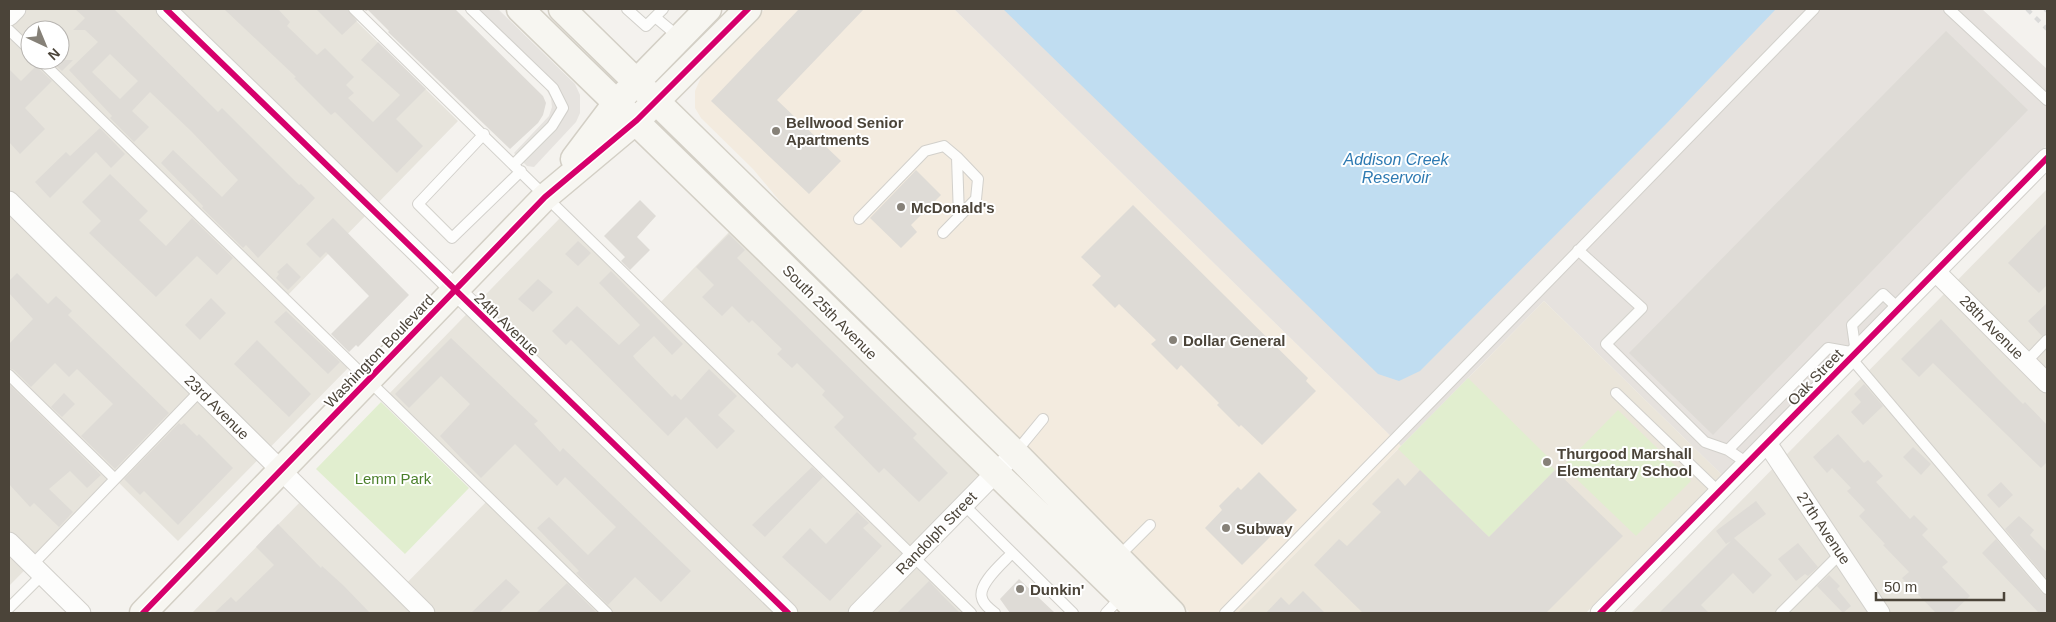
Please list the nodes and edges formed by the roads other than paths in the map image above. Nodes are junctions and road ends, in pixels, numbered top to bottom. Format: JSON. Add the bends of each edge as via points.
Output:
{"nodes":[{"id":1,"x":16,"y":9,"type":"edge"},
{"id":2,"x":166,"y":9,"type":"edge"},
{"id":3,"x":354,"y":9,"type":"edge"},
{"id":4,"x":472,"y":9,"type":"edge"},
{"id":5,"x":520,"y":9,"type":"edge"},
{"id":6,"x":562,"y":9,"type":"edge"},
{"id":7,"x":627,"y":9,"type":"edge"},
{"id":8,"x":663,"y":9,"type":"edge"},
{"id":9,"x":708,"y":9,"type":"edge"},
{"id":10,"x":748,"y":9,"type":"edge"},
{"id":11,"x":1814,"y":9,"type":"edge"},
{"id":12,"x":1949,"y":9,"type":"edge"},
{"id":13,"x":9,"y":16,"type":"edge"},
{"id":14,"x":655,"y":17,"type":"junction"},
{"id":15,"x":9,"y":30,"type":"edge"},
{"id":16,"x":679,"y":38,"type":"junction"},
{"id":17,"x":20,"y":40,"type":"edge"},
{"id":18,"x":50,"y":70,"type":"edge"},
{"id":19,"x":637,"y":81,"type":"junction"},
{"id":20,"x":2047,"y":100,"type":"edge"},
{"id":21,"x":657,"y":101,"type":"junction"},
{"id":22,"x":617,"y":102,"type":"junction"},
{"id":23,"x":637,"y":120,"type":"junction"},
{"id":24,"x":484,"y":134,"type":"junction"},
{"id":25,"x":957,"y":157,"type":"junction"},
{"id":26,"x":2047,"y":158,"type":"edge"},
{"id":27,"x":517,"y":167,"type":"junction"},
{"id":28,"x":545,"y":197,"type":"junction"},
{"id":29,"x":9,"y":201,"type":"edge"},
{"id":30,"x":959,"y":217,"type":"junction"},
{"id":31,"x":859,"y":219,"type":"dead end"},
{"id":32,"x":943,"y":233,"type":"dead end"},
{"id":33,"x":1578,"y":250,"type":"junction"},
{"id":34,"x":1936,"y":272,"type":"junction"},
{"id":35,"x":454,"y":290,"type":"junction"},
{"id":36,"x":2047,"y":340,"type":"edge"},
{"id":37,"x":904,"y":345,"type":"junction"},
{"id":38,"x":1853,"y":355,"type":"junction"},
{"id":39,"x":2026,"y":362,"type":"junction"},
{"id":40,"x":884,"y":366,"type":"junction"},
{"id":41,"x":9,"y":375,"type":"edge"},
{"id":42,"x":368,"y":381,"type":"junction"},
{"id":43,"x":2047,"y":383,"type":"edge"},
{"id":44,"x":200,"y":391,"type":"junction"},
{"id":45,"x":1616,"y":393,"type":"dead end"},
{"id":46,"x":1043,"y":419,"type":"dead end"},
{"id":47,"x":1767,"y":444,"type":"junction"},
{"id":48,"x":1728,"y":450,"type":"junction"},
{"id":49,"x":1015,"y":453,"type":"junction"},
{"id":50,"x":1747,"y":463,"type":"junction"},
{"id":51,"x":281,"y":472,"type":"junction"},
{"id":52,"x":995,"y":473,"type":"junction"},
{"id":53,"x":115,"y":479,"type":"junction"},
{"id":54,"x":1719,"y":492,"type":"junction"},
{"id":55,"x":964,"y":505,"type":"junction"},
{"id":56,"x":1150,"y":525,"type":"dead end"},
{"id":57,"x":9,"y":542,"type":"edge"},
{"id":58,"x":1012,"y":553,"type":"junction"},
{"id":59,"x":1840,"y":554,"type":"junction"},
{"id":60,"x":913,"y":557,"type":"junction"},
{"id":61,"x":1118,"y":557,"type":"junction"},
{"id":62,"x":37,"y":570,"type":"junction"},
{"id":63,"x":2047,"y":589,"type":"edge"},
{"id":64,"x":1123,"y":607,"type":"edge"},
{"id":65,"x":9,"y":608,"type":"edge"},
{"id":66,"x":81,"y":613,"type":"edge"},
{"id":67,"x":143,"y":613,"type":"edge"},
{"id":68,"x":425,"y":613,"type":"edge"},
{"id":69,"x":607,"y":613,"type":"edge"},
{"id":70,"x":788,"y":613,"type":"edge"},
{"id":71,"x":858,"y":613,"type":"edge"},
{"id":72,"x":971,"y":613,"type":"edge"},
{"id":73,"x":995,"y":613,"type":"edge"},
{"id":74,"x":1073,"y":613,"type":"edge"},
{"id":75,"x":1172,"y":613,"type":"edge"},
{"id":76,"x":1225,"y":613,"type":"edge"},
{"id":77,"x":1600,"y":613,"type":"edge"},
{"id":78,"x":1781,"y":613,"type":"edge"},
{"id":79,"x":1880,"y":613,"type":"edge"}],
"edges":[{"from":1,"to":13,"type":"street"},
{"from":2,"to":35,"type":"street","name":"24th Avenue"},
{"from":3,"to":24,"type":"lane"},
{"from":4,"to":27,"type":"lane","via":[[554,88],[563,108]]},
{"from":5,"to":22,"type":"main road","name":"South 25th Avenue"},
{"from":6,"to":19,"type":"main road","name":"South 25th Avenue"},
{"from":7,"to":14,"type":"lane","via":[[646,26]]},
{"from":8,"to":14,"type":"lane"},
{"from":9,"to":16,"type":"main road","name":"Washington Boulevard"},
{"from":10,"to":21,"type":"main road","name":"Washington Boulevard"},
{"from":11,"to":33,"type":"lane"},
{"from":12,"to":20,"type":"lane"},
{"from":14,"to":16,"type":"lane"},
{"from":15,"to":17,"type":"lane"},
{"from":16,"to":19,"type":"main road","name":"Washington Boulevard"},
{"from":18,"to":42,"type":"lane"},
{"from":19,"to":21,"type":"main road","name":"South 25th Avenue"},
{"from":19,"to":22,"type":"main road","name":"Washington Boulevard"},
{"from":21,"to":23,"type":"main road","name":"Washington Boulevard"},
{"from":21,"to":37,"type":"main road","name":"South 25th Avenue"},
{"from":22,"to":23,"type":"main road","name":"South 25th Avenue"},
{"from":22,"to":28,"type":"main road","name":"Washington Boulevard"},
{"from":23,"to":28,"type":"main road","name":"Washington Boulevard"},
{"from":23,"to":40,"type":"main road","name":"South 25th Avenue"},
{"from":24,"to":27,"type":"lane"},
{"from":24,"to":27,"type":"lane","via":[[418,204],[452,238]]},
{"from":25,"to":30,"type":"lane"},
{"from":25,"to":30,"type":"lane","via":[[978,180],[976,199]]},
{"from":25,"to":31,"type":"lane","via":[[944,146],[925,151]]},
{"from":26,"to":34,"type":"street","name":"Oak Street"},
{"from":27,"to":28,"type":"lane"},
{"from":28,"to":35,"type":"main road","name":"Washington Boulevard"},
{"from":28,"to":60,"type":"lane"},
{"from":29,"to":44,"type":"street","name":"23rd Avenue"},
{"from":30,"to":32,"type":"lane"},
{"from":33,"to":48,"type":"lane","via":[[1642,308],[1606,344],[1705,442]]},
{"from":33,"to":76,"type":"lane"},
{"from":34,"to":38,"type":"street","name":"Oak Street"},
{"from":34,"to":39,"type":"street","name":"28th Avenue"},
{"from":35,"to":42,"type":"main road","name":"Washington Boulevard"},
{"from":35,"to":70,"type":"street","name":"24th Avenue"},
{"from":36,"to":39,"type":"lane"},
{"from":37,"to":40,"type":"main road"},
{"from":37,"to":49,"type":"main road","name":"South 25th Avenue"},
{"from":38,"to":47,"type":"street","name":"Oak Street"},
{"from":38,"to":48,"type":"lane","via":[[1828,348]]},
{"from":38,"to":63,"type":"lane"},
{"from":39,"to":43,"type":"street","name":"28th Avenue"},
{"from":40,"to":52,"type":"main road","name":"South 25th Avenue"},
{"from":41,"to":53,"type":"lane"},
{"from":42,"to":51,"type":"main road","name":"Washington Boulevard"},
{"from":42,"to":69,"type":"lane"},
{"from":44,"to":51,"type":"street","name":"23rd Avenue"},
{"from":44,"to":53,"type":"lane"},
{"from":45,"to":54,"type":"lane"},
{"from":46,"to":49,"type":"lane"},
{"from":47,"to":50,"type":"street","name":"Oak Street"},
{"from":47,"to":59,"type":"street","name":"27th Avenue"},
{"from":48,"to":50,"type":"lane"},
{"from":49,"to":52,"type":"street","name":"Randolph Street"},
{"from":49,"to":61,"type":"main road","name":"South 25th Avenue"},
{"from":50,"to":54,"type":"street","name":"Oak Street"},
{"from":51,"to":67,"type":"main road","name":"Washington Boulevard"},
{"from":51,"to":68,"type":"street","name":"23rd Avenue"},
{"from":52,"to":55,"type":"street","name":"Randolph Street"},
{"from":52,"to":64,"type":"main road","name":"South 25th Avenue"},
{"from":53,"to":62,"type":"lane"},
{"from":54,"to":77,"type":"street","name":"Oak Street"},
{"from":55,"to":58,"type":"lane"},
{"from":55,"to":60,"type":"street","name":"Randolph Street"},
{"from":56,"to":61,"type":"lane"},
{"from":57,"to":62,"type":"street"},
{"from":58,"to":73,"type":"lane","via":[[994,571],[981,591],[982,598]]},
{"from":58,"to":74,"type":"lane"},
{"from":59,"to":78,"type":"lane"},
{"from":59,"to":79,"type":"street","name":"27th Avenue"},
{"from":60,"to":71,"type":"street","name":"Randolph Street"},
{"from":60,"to":72,"type":"lane"},
{"from":61,"to":75,"type":"main road","name":"South 25th Avenue"},
{"from":62,"to":65,"type":"lane"},
{"from":62,"to":66,"type":"street"}]}
